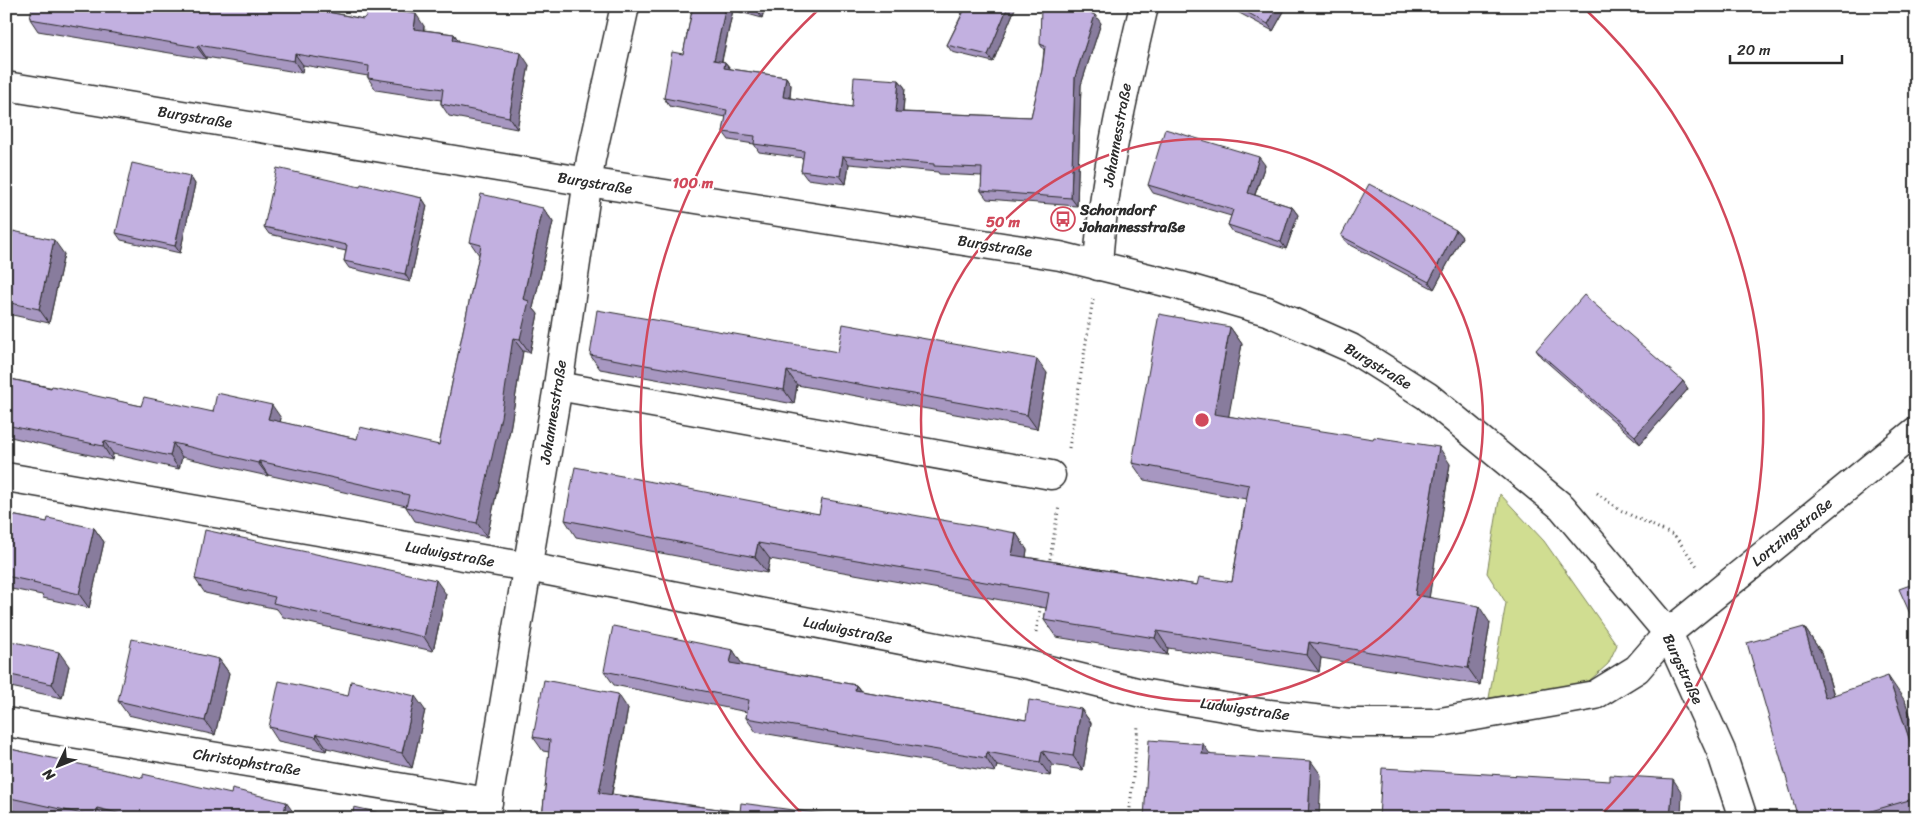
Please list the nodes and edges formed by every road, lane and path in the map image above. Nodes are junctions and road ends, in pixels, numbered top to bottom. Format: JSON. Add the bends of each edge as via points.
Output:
{"nodes":[{"id":1,"x":625,"y":6,"type":"edge"},
{"id":2,"x":1144,"y":6,"type":"edge"},
{"id":3,"x":6,"y":86,"type":"edge"},
{"id":4,"x":588,"y":182,"type":"junction"},
{"id":5,"x":1098,"y":266,"type":"junction"},
{"id":6,"x":558,"y":386,"type":"junction"},
{"id":7,"x":1916,"y":431,"type":"edge"},
{"id":8,"x":1052,"y":475,"type":"dead end"},
{"id":9,"x":6,"y":476,"type":"edge"},
{"id":10,"x":528,"y":567,"type":"junction"},
{"id":11,"x":1668,"y":633,"type":"junction"},
{"id":12,"x":1141,"y":693,"type":"junction"},
{"id":13,"x":6,"y":722,"type":"edge"},
{"id":14,"x":487,"y":810,"type":"edge"},
{"id":15,"x":1129,"y":818,"type":"edge"},
{"id":16,"x":1743,"y":818,"type":"edge"}],
"edges":[{"from":1,"to":4,"type":"street","name":"Johannesstraße"},
{"from":2,"to":5,"type":"street","name":"Johannesstraße","via":[[1118,118]]},
{"from":3,"to":4,"type":"street","name":"Burgstraße"},
{"from":4,"to":5,"type":"street","name":"Burgstraße","via":[[1060,256]]},
{"from":4,"to":6,"type":"street","name":"Johannesstraße"},
{"from":5,"to":11,"type":"street","name":"Burgstraße","via":[[1267,311],[1351,348],[1427,396],[1562,507]]},
{"from":6,"to":8,"type":"street"},
{"from":6,"to":10,"type":"street","name":"Johannesstraße"},
{"from":7,"to":11,"type":"street","name":"Lortzingstraße"},
{"from":9,"to":10,"type":"street","name":"Ludwigstraße"},
{"from":10,"to":12,"type":"street","name":"Ludwigstraße","via":[[1030,665]]},
{"from":10,"to":14,"type":"street","name":"Johannesstraße"},
{"from":11,"to":12,"type":"street","name":"Ludwigstraße","via":[[1637,669],[1595,695],[1435,723],[1350,723],[1260,713]]},
{"from":11,"to":16,"type":"street","name":"Burgstraße","via":[[1721,751]]},
{"from":12,"to":15,"type":"path"},
{"from":13,"to":14,"type":"street","name":"Christophstraße"}]}
